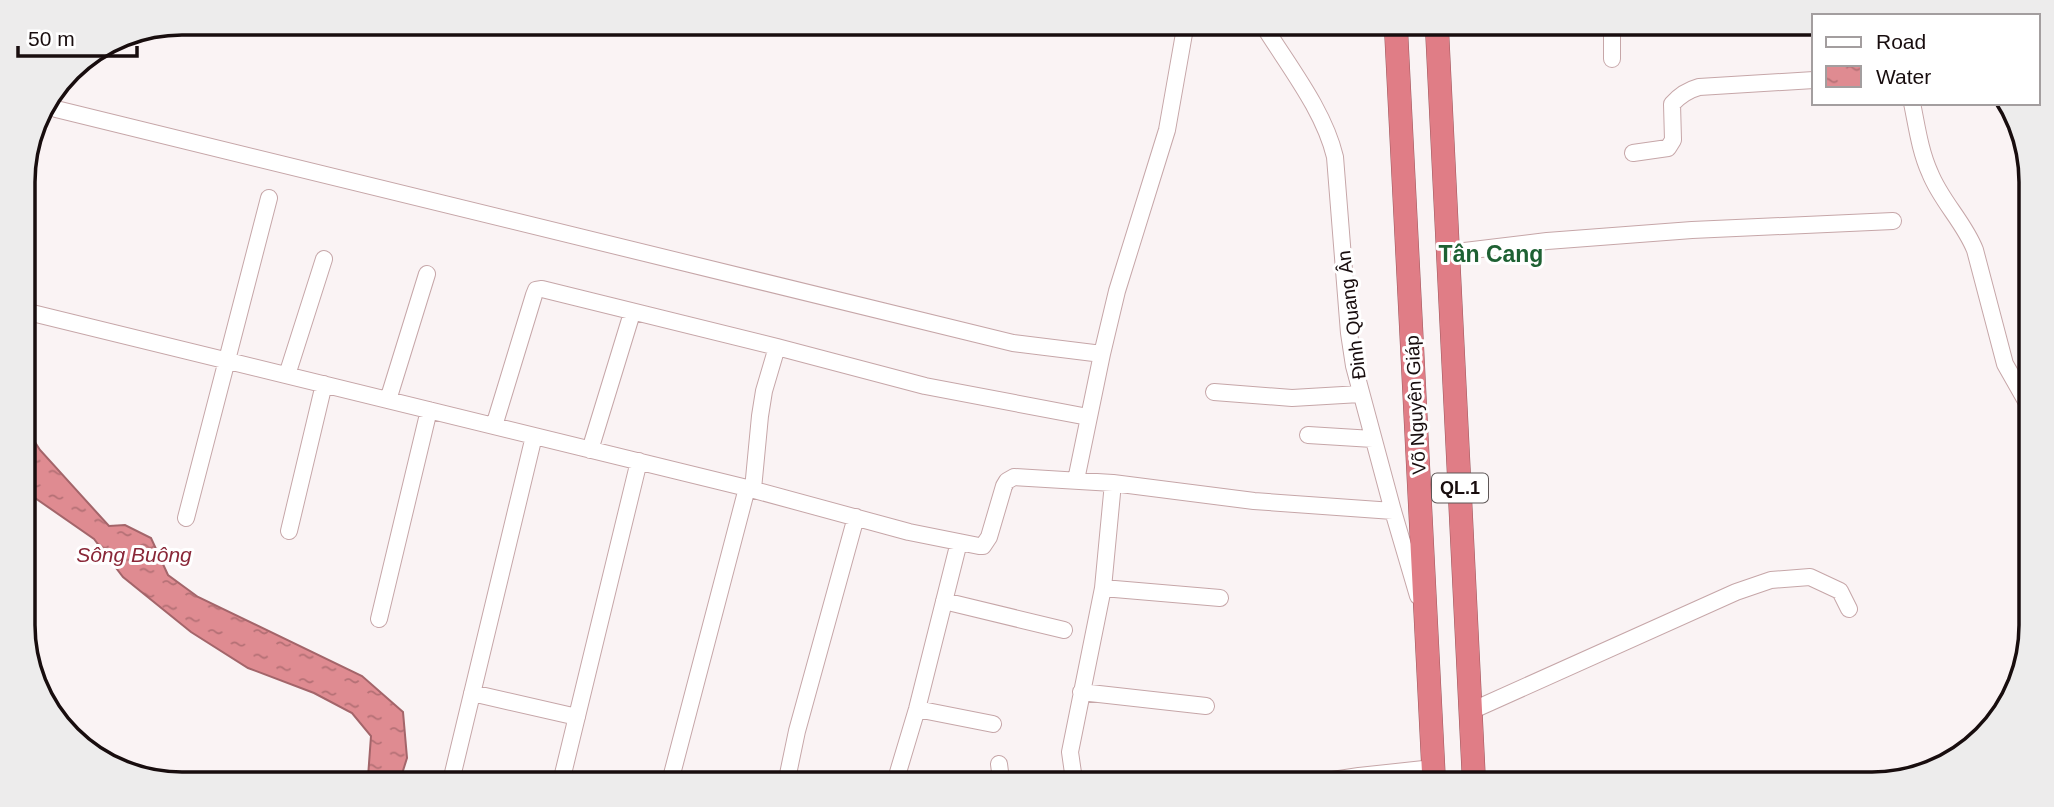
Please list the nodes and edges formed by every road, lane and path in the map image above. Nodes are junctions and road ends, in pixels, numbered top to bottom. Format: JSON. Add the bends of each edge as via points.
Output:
{"nodes":[{"id":1,"x":1184,"y":35,"type":"edge"},
{"id":2,"x":1269,"y":35,"type":"edge"},
{"id":3,"x":1396,"y":35,"type":"edge"},
{"id":4,"x":1437,"y":35,"type":"edge"},
{"id":5,"x":1612,"y":35,"type":"edge"},
{"id":6,"x":1612,"y":59,"type":"dead end"},
{"id":7,"x":1812,"y":80,"type":"edge"},
{"id":8,"x":1912,"y":105,"type":"edge"},
{"id":9,"x":56,"y":109,"type":"dead end"},
{"id":10,"x":1633,"y":153,"type":"dead end"},
{"id":11,"x":269,"y":198,"type":"dead end"},
{"id":12,"x":1893,"y":221,"type":"dead end"},
{"id":13,"x":1448,"y":253,"type":"junction"},
{"id":14,"x":324,"y":259,"type":"dead end"},
{"id":15,"x":427,"y":274,"type":"dead end"},
{"id":16,"x":632,"y":313,"type":"junction"},
{"id":17,"x":35,"y":314,"type":"edge"},
{"id":18,"x":777,"y":347,"type":"junction"},
{"id":19,"x":1102,"y":354,"type":"junction"},
{"id":20,"x":226,"y":360,"type":"junction"},
{"id":21,"x":287,"y":375,"type":"junction"},
{"id":22,"x":324,"y":384,"type":"junction"},
{"id":23,"x":2019,"y":389,"type":"edge"},
{"id":24,"x":1214,"y":392,"type":"dead end"},
{"id":25,"x":1360,"y":394,"type":"junction"},
{"id":26,"x":388,"y":400,"type":"junction"},
{"id":27,"x":429,"y":410,"type":"junction"},
{"id":28,"x":1088,"y":417,"type":"junction"},
{"id":29,"x":495,"y":426,"type":"junction"},
{"id":30,"x":1308,"y":435,"type":"dead end"},
{"id":31,"x":534,"y":436,"type":"junction"},
{"id":32,"x":1373,"y":439,"type":"junction"},
{"id":33,"x":590,"y":450,"type":"junction"},
{"id":34,"x":639,"y":461,"type":"junction"},
{"id":35,"x":1076,"y":480,"type":"junction"},
{"id":36,"x":1113,"y":483,"type":"junction"},
{"id":37,"x":750,"y":488,"type":"junction"},
{"id":38,"x":1393,"y":511,"type":"junction"},
{"id":39,"x":856,"y":517,"type":"junction"},
{"id":40,"x":186,"y":518,"type":"dead end"},
{"id":41,"x":289,"y":531,"type":"dead end"},
{"id":42,"x":959,"y":542,"type":"junction"},
{"id":43,"x":1102,"y":588,"type":"junction"},
{"id":44,"x":1220,"y":598,"type":"dead end"},
{"id":45,"x":944,"y":601,"type":"junction"},
{"id":46,"x":1849,"y":609,"type":"dead end"},
{"id":47,"x":379,"y":619,"type":"dead end"},
{"id":48,"x":1064,"y":630,"type":"dead end"},
{"id":49,"x":1427,"y":653,"type":"junction"},
{"id":50,"x":1081,"y":691,"type":"junction"},
{"id":51,"x":472,"y":693,"type":"junction"},
{"id":52,"x":1206,"y":706,"type":"dead end"},
{"id":53,"x":917,"y":709,"type":"junction"},
{"id":54,"x":1471,"y":711,"type":"junction"},
{"id":55,"x":577,"y":717,"type":"junction"},
{"id":56,"x":993,"y":723,"type":"dead end"},
{"id":57,"x":453,"y":772,"type":"edge"},
{"id":58,"x":563,"y":772,"type":"edge"},
{"id":59,"x":673,"y":772,"type":"edge"},
{"id":60,"x":788,"y":772,"type":"edge"},
{"id":61,"x":898,"y":772,"type":"edge"},
{"id":62,"x":1073,"y":772,"type":"edge"},
{"id":63,"x":1433,"y":772,"type":"edge"},
{"id":64,"x":1474,"y":772,"type":"edge"}],
"edges":[{"from":1,"to":19,"type":"street","via":[[1161,152]]},
{"from":2,"to":25,"type":"street","name":"Đinh Quang Ân","via":[[1330,137],[1349,332]]},
{"from":3,"to":49,"type":"highway","name":"Võ Nguyên Giáp","number":"QL.1"},
{"from":4,"to":13,"type":"highway","name":"Võ Nguyên Giáp","number":"QL.1"},
{"from":5,"to":6,"type":"street"},
{"from":7,"to":10,"type":"street","via":[[1689,90],[1672,104],[1673,140],[1668,148]]},
{"from":8,"to":23,"type":"street","via":[[1930,175],[1968,233],[2005,364]]},
{"from":9,"to":19,"type":"street","via":[[1013,343]]},
{"from":11,"to":20,"type":"street"},
{"from":12,"to":13,"type":"street","via":[[1692,230]]},
{"from":13,"to":54,"type":"highway","name":"Võ Nguyên Giáp","number":"QL.1"},
{"from":14,"to":21,"type":"street"},
{"from":15,"to":26,"type":"street"},
{"from":16,"to":18,"type":"street"},
{"from":16,"to":29,"type":"street","via":[[536,290]]},
{"from":16,"to":33,"type":"street"},
{"from":17,"to":20,"type":"street"},
{"from":18,"to":28,"type":"street","via":[[925,386]]},
{"from":18,"to":37,"type":"street","via":[[764,391]]},
{"from":19,"to":28,"type":"street"},
{"from":20,"to":21,"type":"street"},
{"from":20,"to":40,"type":"street"},
{"from":21,"to":22,"type":"street"},
{"from":22,"to":26,"type":"street"},
{"from":22,"to":41,"type":"street"},
{"from":24,"to":25,"type":"street","via":[[1292,398]]},
{"from":25,"to":32,"type":"street","name":"Đinh Quang Ân"},
{"from":26,"to":27,"type":"street"},
{"from":27,"to":29,"type":"street"},
{"from":27,"to":47,"type":"street"},
{"from":28,"to":35,"type":"street"},
{"from":29,"to":31,"type":"street"},
{"from":30,"to":32,"type":"street"},
{"from":31,"to":33,"type":"street"},
{"from":31,"to":51,"type":"street"},
{"from":32,"to":38,"type":"street","name":"Đinh Quang Ân"},
{"from":33,"to":34,"type":"street"},
{"from":34,"to":37,"type":"street"},
{"from":34,"to":55,"type":"street"},
{"from":35,"to":36,"type":"street"},
{"from":35,"to":42,"type":"street","via":[[1011,478],[1004,486],[987,542],[983,546]]},
{"from":36,"to":38,"type":"street","via":[[1254,501]]},
{"from":36,"to":43,"type":"street"},
{"from":37,"to":39,"type":"street"},
{"from":37,"to":59,"type":"street"},
{"from":38,"to":49,"type":"street","name":"Đinh Quang Ân","via":[[1420,602]]},
{"from":39,"to":42,"type":"street"},
{"from":39,"to":60,"type":"street"},
{"from":42,"to":45,"type":"street"},
{"from":43,"to":44,"type":"street"},
{"from":43,"to":50,"type":"street"},
{"from":45,"to":48,"type":"street"},
{"from":45,"to":53,"type":"street"},
{"from":46,"to":54,"type":"street","via":[[1840,592],[1810,577],[1771,580]]},
{"from":49,"to":63,"type":"highway","name":"Võ Nguyên Giáp","number":"QL.1"},
{"from":50,"to":52,"type":"street"},
{"from":50,"to":62,"type":"street","via":[[1070,752]]},
{"from":51,"to":55,"type":"street"},
{"from":51,"to":57,"type":"street"},
{"from":53,"to":56,"type":"street"},
{"from":53,"to":61,"type":"street"},
{"from":54,"to":64,"type":"highway","name":"Võ Nguyên Giáp","number":"QL.1"},
{"from":55,"to":58,"type":"street"}]}
